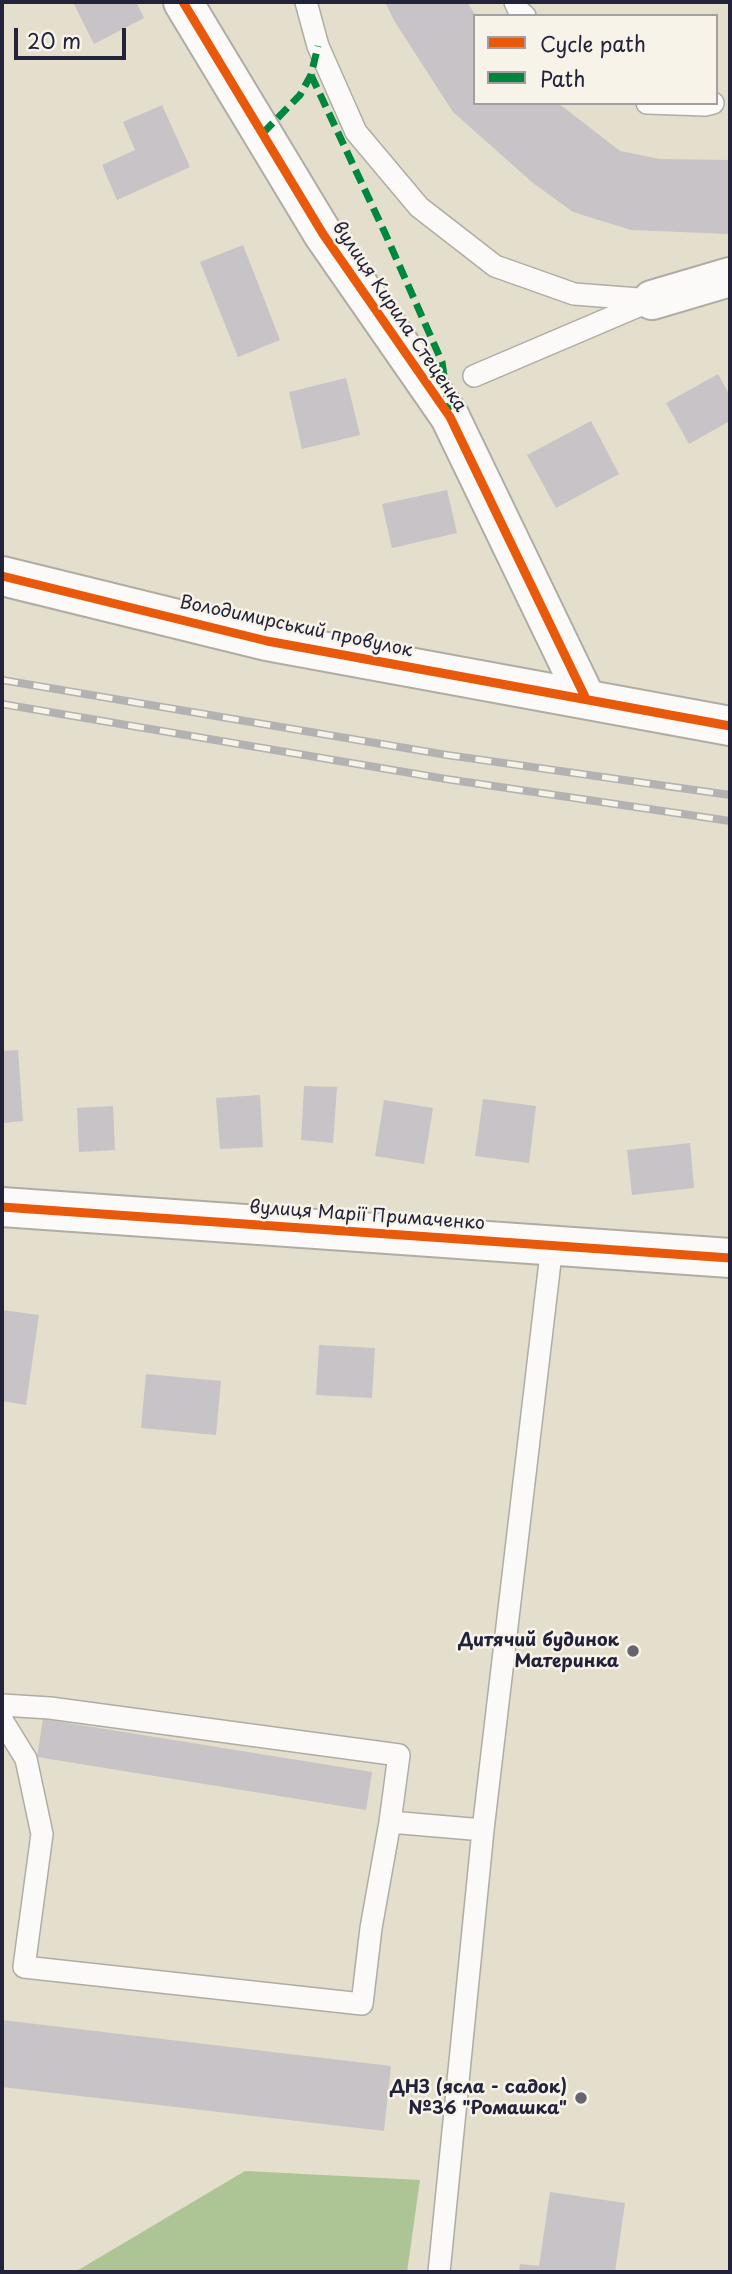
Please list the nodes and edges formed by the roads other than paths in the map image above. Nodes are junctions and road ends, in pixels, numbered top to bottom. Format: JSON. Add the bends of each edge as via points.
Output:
{"nodes":[{"id":1,"x":183,"y":2,"type":"edge"},
{"id":2,"x":306,"y":2,"type":"edge"},
{"id":3,"x":730,"y":277,"type":"edge"},
{"id":4,"x":652,"y":300,"type":"junction"},
{"id":5,"x":474,"y":376,"type":"dead end"},
{"id":6,"x":2,"y":576,"type":"edge"},
{"id":7,"x":586,"y":699,"type":"junction"},
{"id":8,"x":730,"y":726,"type":"edge"},
{"id":9,"x":2,"y":1207,"type":"edge"},
{"id":10,"x":552,"y":1244,"type":"junction"},
{"id":11,"x":730,"y":1258,"type":"edge"},
{"id":12,"x":2,"y":1705,"type":"edge"},
{"id":13,"x":2,"y":1720,"type":"edge"},
{"id":14,"x":390,"y":1822,"type":"junction"},
{"id":15,"x":483,"y":1830,"type":"junction"},
{"id":16,"x":439,"y":2272,"type":"edge"}],
"edges":[{"from":1,"to":7,"type":"street","name":"вулиця Кирила Стеценка","via":[[323,234],[450,417]]},
{"from":2,"to":4,"type":"lane","via":[[318,46],[356,132],[419,207],[495,266],[574,294]]},
{"from":3,"to":4,"type":"street"},
{"from":4,"to":5,"type":"lane"},
{"from":6,"to":7,"type":"street","name":"Володимирський провулок","via":[[267,641]]},
{"from":7,"to":8,"type":"street","name":"Володимирський провулок"},
{"from":9,"to":10,"type":"street","name":"вулиця Марії Примаченко"},
{"from":10,"to":11,"type":"street","name":"вулиця Марії Примаченко"},
{"from":10,"to":15,"type":"lane"},
{"from":12,"to":14,"type":"lane","via":[[399,1755]]},
{"from":13,"to":14,"type":"lane","via":[[26,1759],[42,1834],[24,1966],[362,2004],[370,1928]]},
{"from":14,"to":15,"type":"lane"},
{"from":15,"to":16,"type":"lane"}]}
